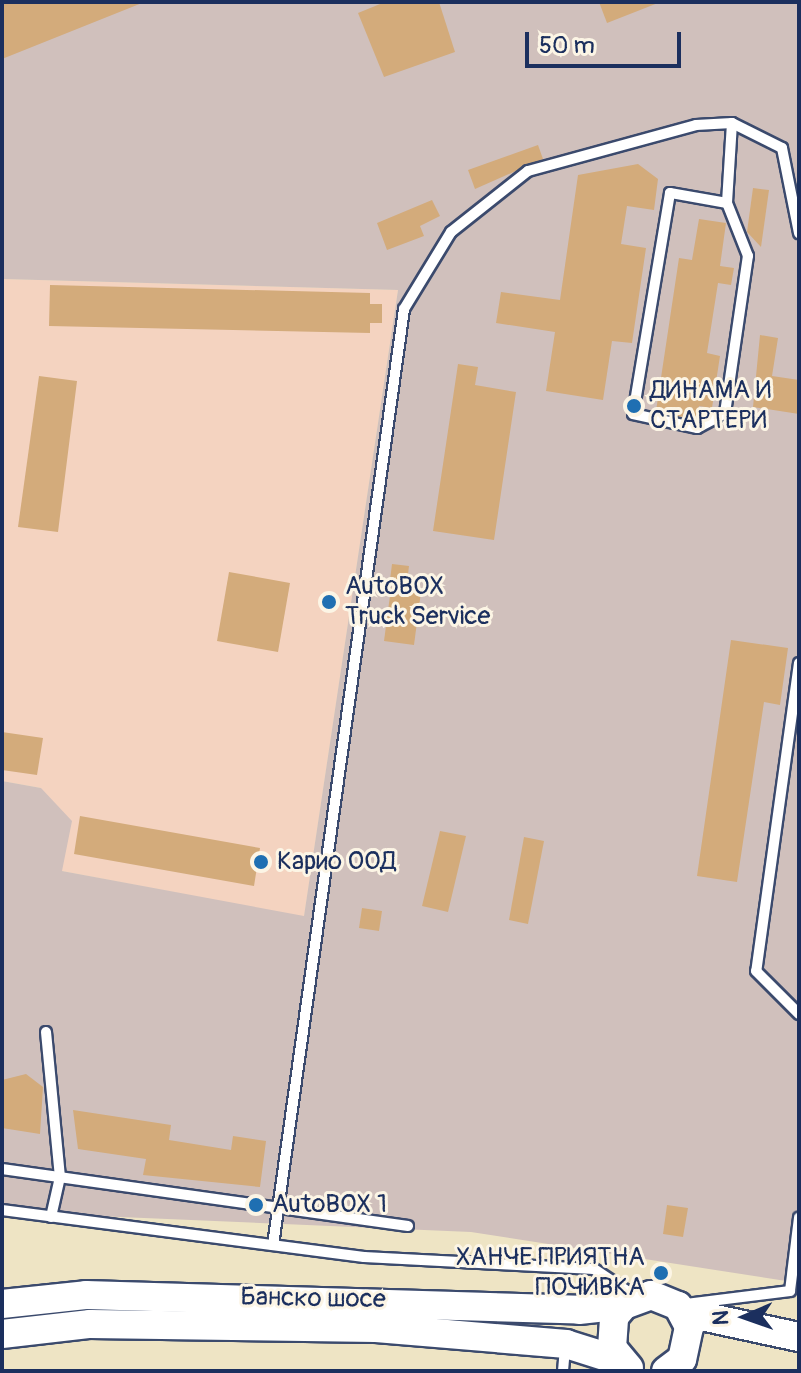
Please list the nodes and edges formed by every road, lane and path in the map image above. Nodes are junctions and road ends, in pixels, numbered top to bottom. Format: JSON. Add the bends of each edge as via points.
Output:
{"nodes":[{"id":1,"x":732,"y":123,"type":"junction"},
{"id":2,"x":727,"y":203,"type":"junction"},
{"id":3,"x":799,"y":233,"type":"edge"},
{"id":4,"x":799,"y":663,"type":"edge"},
{"id":5,"x":799,"y":1014,"type":"edge"},
{"id":6,"x":46,"y":1032,"type":"dead end"},
{"id":7,"x":2,"y":1169,"type":"edge"},
{"id":8,"x":60,"y":1177,"type":"junction"},
{"id":9,"x":276,"y":1208,"type":"junction"},
{"id":10,"x":2,"y":1210,"type":"edge"},
{"id":11,"x":51,"y":1217,"type":"junction"},
{"id":12,"x":799,"y":1218,"type":"edge"},
{"id":13,"x":408,"y":1226,"type":"dead end"},
{"id":14,"x":273,"y":1245,"type":"junction"},
{"id":15,"x":794,"y":1292,"type":"edge"},
{"id":16,"x":630,"y":1301,"type":"junction"},
{"id":17,"x":2,"y":1304,"type":"edge"},
{"id":18,"x":680,"y":1309,"type":"junction"},
{"id":19,"x":2,"y":1334,"type":"edge"},
{"id":20,"x":799,"y":1337,"type":"edge"},
{"id":21,"x":564,"y":1358,"type":"edge"},
{"id":22,"x":624,"y":1367,"type":"edge"},
{"id":23,"x":673,"y":1371,"type":"edge"}],
"edges":[{"from":1,"to":2,"type":"lane"},
{"from":1,"to":3,"type":"lane","via":[[782,148]]},
{"from":1,"to":9,"type":"lane","via":[[696,125],[528,171],[451,232],[404,309]]},
{"from":2,"to":2,"type":"lane","via":[[748,256],[725,413],[697,428],[633,414],[670,193]]},
{"from":4,"to":5,"type":"lane","via":[[756,971]]},
{"from":6,"to":8,"type":"lane"},
{"from":7,"to":8,"type":"lane"},
{"from":8,"to":9,"type":"lane"},
{"from":8,"to":11,"type":"lane"},
{"from":9,"to":13,"type":"lane"},
{"from":9,"to":14,"type":"lane"},
{"from":10,"to":11,"type":"lane"},
{"from":11,"to":14,"type":"lane"},
{"from":12,"to":15,"type":"lane"},
{"from":14,"to":16,"type":"lane","via":[[594,1269]]},
{"from":15,"to":18,"type":"lane"},
{"from":16,"to":17,"type":"main road","name":"Банско шосе","via":[[579,1310],[86,1295]]},
{"from":16,"to":18,"type":"main road","name":"Банско шосе"},
{"from":16,"to":22,"type":"main road","via":[[610,1332]]},
{"from":18,"to":20,"type":"main road"},
{"from":18,"to":23,"type":"main road","via":[[689,1344]]},
{"from":19,"to":21,"type":"main road","name":"Банско шосе","via":[[90,1324],[376,1328]]},
{"from":21,"to":22,"type":"main road","name":"Банско шосе"}]}
